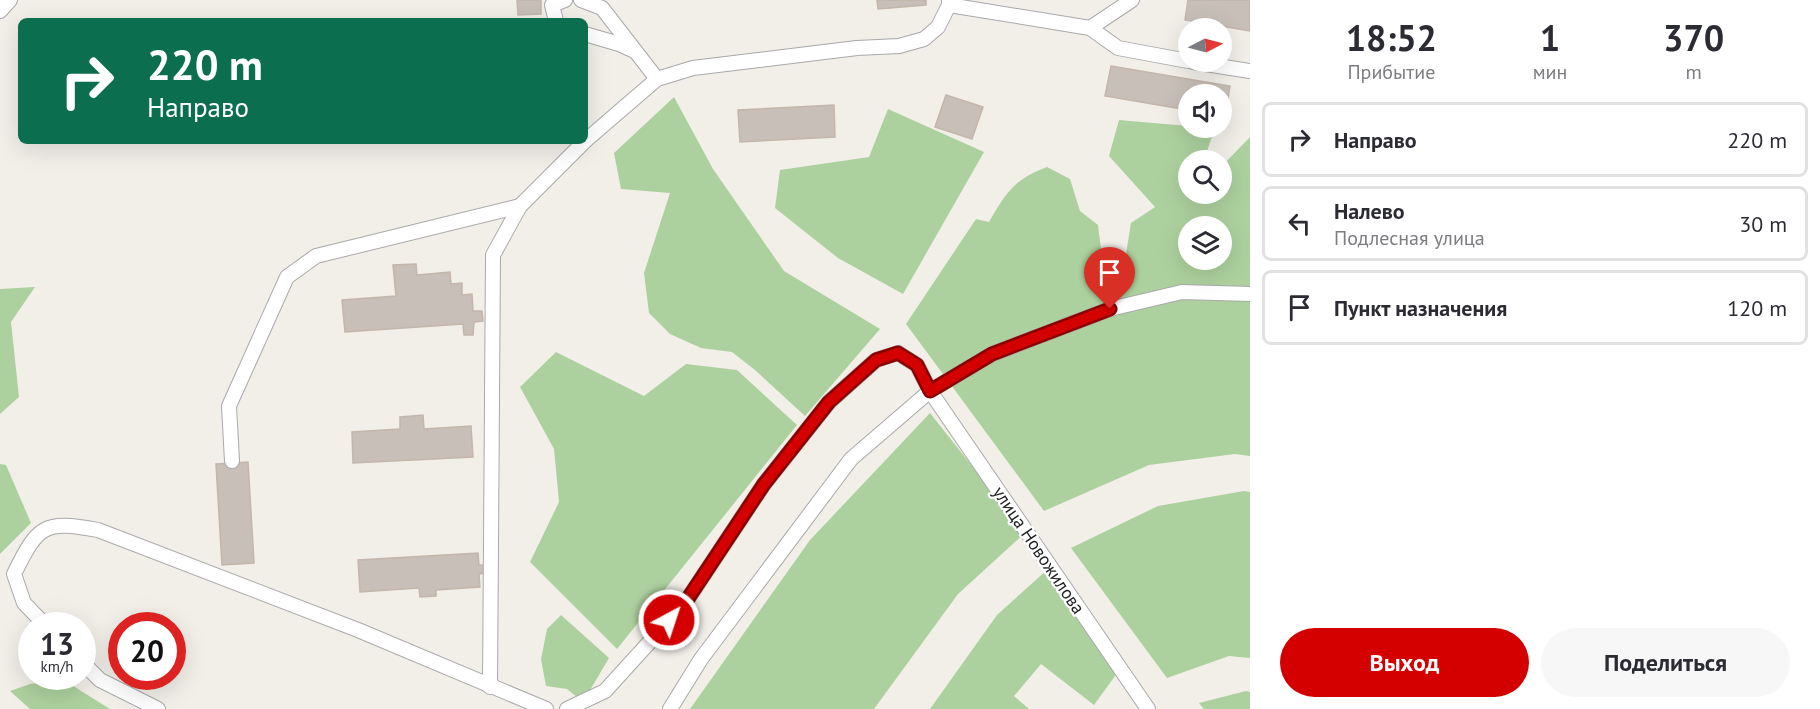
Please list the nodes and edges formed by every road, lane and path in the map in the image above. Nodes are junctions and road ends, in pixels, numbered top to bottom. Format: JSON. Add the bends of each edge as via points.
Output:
{"nodes":[{"id":1,"x":10,"y":0,"type":"edge"},
{"id":2,"x":565,"y":0,"type":"edge"},
{"id":3,"x":581,"y":0,"type":"edge"},
{"id":4,"x":1132,"y":0,"type":"edge"},
{"id":5,"x":949,"y":2,"type":"edge"},
{"id":6,"x":0,"y":10,"type":"edge"},
{"id":7,"x":555,"y":18,"type":"edge"},
{"id":8,"x":1090,"y":28,"type":"junction"},
{"id":9,"x":588,"y":35,"type":"edge"},
{"id":10,"x":634,"y":51,"type":"junction"},
{"id":11,"x":1178,"y":59,"type":"edge"},
{"id":12,"x":1232,"y":68,"type":"edge"},
{"id":13,"x":1250,"y":71,"type":"edge"},
{"id":14,"x":657,"y":79,"type":"junction"},
{"id":15,"x":588,"y":138,"type":"edge"},
{"id":16,"x":581,"y":144,"type":"edge"},
{"id":17,"x":520,"y":206,"type":"junction"},
{"id":18,"x":1250,"y":294,"type":"edge"},
{"id":19,"x":930,"y":391,"type":"junction"},
{"id":20,"x":232,"y":460,"type":"dead end"},
{"id":21,"x":33,"y":612,"type":"edge"},
{"id":22,"x":96,"y":676,"type":"edge"},
{"id":23,"x":490,"y":687,"type":"junction"},
{"id":24,"x":158,"y":709,"type":"edge"},
{"id":25,"x":546,"y":709,"type":"edge"},
{"id":26,"x":567,"y":709,"type":"edge"},
{"id":27,"x":670,"y":709,"type":"edge"},
{"id":28,"x":1148,"y":709,"type":"edge"}],
"edges":[{"from":1,"to":6,"type":"street"},
{"from":2,"to":7,"type":"street","via":[[552,4]]},
{"from":3,"to":10,"type":"street","via":[[602,8]]},
{"from":4,"to":8,"type":"street"},
{"from":5,"to":8,"type":"street"},
{"from":5,"to":14,"type":"street","via":[[938,27],[924,39],[899,46],[693,68]]},
{"from":8,"to":11,"type":"street","via":[[1118,48]]},
{"from":9,"to":10,"type":"street"},
{"from":10,"to":14,"type":"street"},
{"from":12,"to":13,"type":"street"},
{"from":14,"to":15,"type":"street"},
{"from":16,"to":17,"type":"street"},
{"from":17,"to":20,"type":"street","via":[[316,256],[286,277],[229,406]]},
{"from":17,"to":23,"type":"street","via":[[493,255]]},
{"from":18,"to":19,"type":"street","via":[[1182,292],[1110,309],[992,354]]},
{"from":19,"to":26,"type":"street","name":"улица Новожилова","via":[[917,365],[898,353],[876,360],[829,402],[778,466],[685,603],[605,691]]},
{"from":19,"to":27,"type":"street","via":[[851,459],[701,659]]},
{"from":19,"to":28,"type":"street","name":"улица Новожилова"},
{"from":21,"to":23,"type":"street","via":[[24,603],[14,574],[30,541],[48,527],[71,525],[98,530],[358,630]]},
{"from":22,"to":24,"type":"street"},
{"from":23,"to":25,"type":"street"}]}
